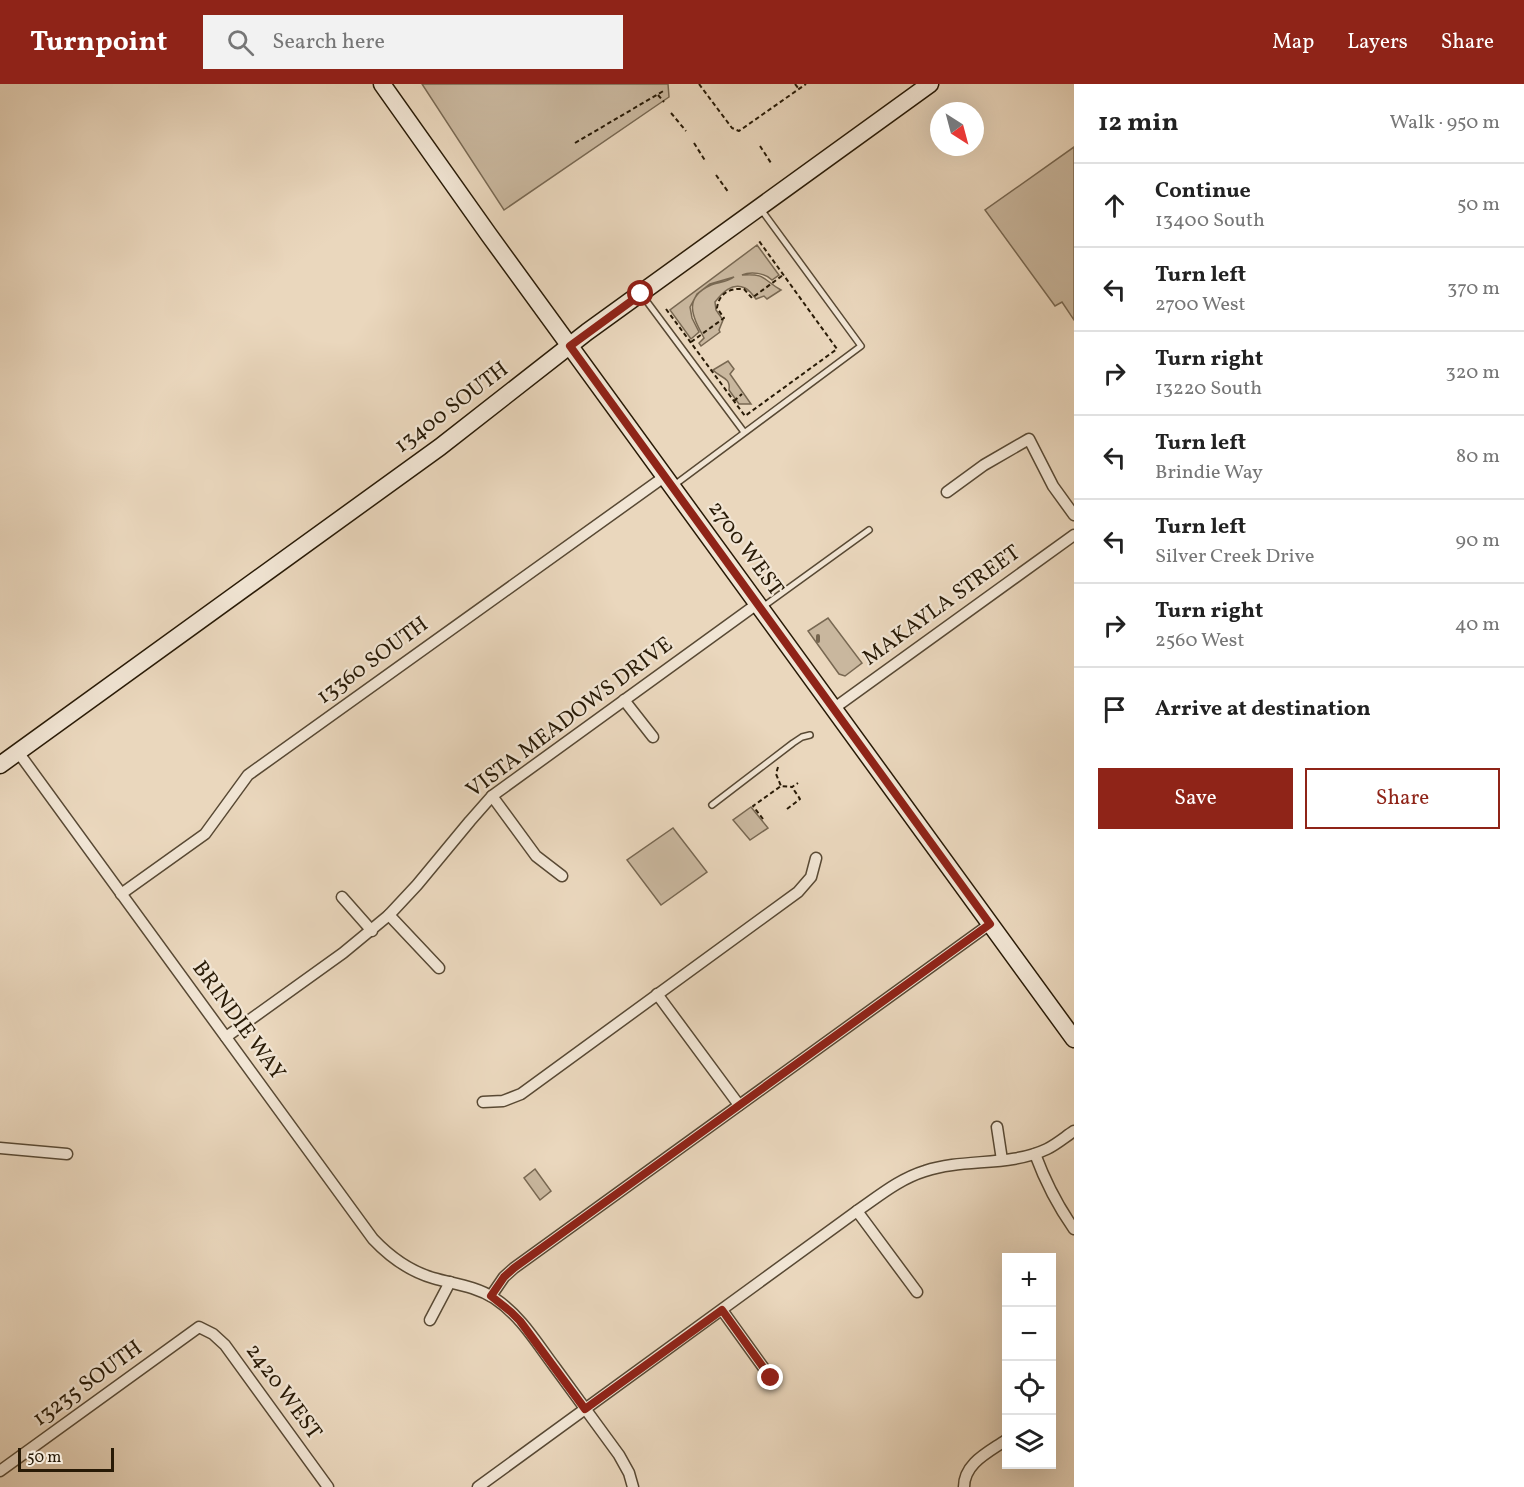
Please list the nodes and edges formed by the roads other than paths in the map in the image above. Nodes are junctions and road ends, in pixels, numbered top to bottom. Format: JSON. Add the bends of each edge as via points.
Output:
{"nodes":[{"id":1,"x":382,"y":84,"type":"edge"},
{"id":2,"x":930,"y":84,"type":"edge"},
{"id":3,"x":759,"y":208,"type":"junction"},
{"id":4,"x":641,"y":294,"type":"junction"},
{"id":5,"x":570,"y":346,"type":"junction"},
{"id":6,"x":744,"y":432,"type":"junction"},
{"id":7,"x":668,"y":482,"type":"junction"},
{"id":8,"x":947,"y":492,"type":"dead end"},
{"id":9,"x":1074,"y":515,"type":"edge"},
{"id":10,"x":869,"y":530,"type":"dead end"},
{"id":11,"x":1074,"y":535,"type":"edge"},
{"id":12,"x":758,"y":606,"type":"junction"},
{"id":13,"x":624,"y":700,"type":"junction"},
{"id":14,"x":833,"y":709,"type":"junction"},
{"id":15,"x":810,"y":735,"type":"dead end"},
{"id":16,"x":653,"y":737,"type":"dead end"},
{"id":17,"x":18,"y":752,"type":"junction"},
{"id":18,"x":0,"y":765,"type":"edge"},
{"id":19,"x":492,"y":796,"type":"junction"},
{"id":20,"x":712,"y":805,"type":"dead end"},
{"id":21,"x":816,"y":858,"type":"dead end"},
{"id":22,"x":562,"y":876,"type":"dead end"},
{"id":23,"x":121,"y":894,"type":"junction"},
{"id":24,"x":342,"y":897,"type":"dead end"},
{"id":25,"x":389,"y":915,"type":"junction"},
{"id":26,"x":990,"y":924,"type":"junction"},
{"id":27,"x":372,"y":931,"type":"junction"},
{"id":28,"x":439,"y":968,"type":"dead end"},
{"id":29,"x":657,"y":994,"type":"junction"},
{"id":30,"x":226,"y":1037,"type":"junction"},
{"id":31,"x":1074,"y":1039,"type":"edge"},
{"id":32,"x":483,"y":1102,"type":"dead end"},
{"id":33,"x":739,"y":1105,"type":"junction"},
{"id":34,"x":997,"y":1127,"type":"dead end"},
{"id":35,"x":1074,"y":1131,"type":"edge"},
{"id":36,"x":0,"y":1148,"type":"edge"},
{"id":37,"x":67,"y":1154,"type":"dead end"},
{"id":38,"x":1035,"y":1154,"type":"junction"},
{"id":39,"x":1002,"y":1160,"type":"junction"},
{"id":40,"x":857,"y":1211,"type":"junction"},
{"id":41,"x":1074,"y":1229,"type":"edge"},
{"id":42,"x":450,"y":1282,"type":"junction"},
{"id":43,"x":917,"y":1292,"type":"dead end"},
{"id":44,"x":491,"y":1296,"type":"junction"},
{"id":45,"x":722,"y":1310,"type":"junction"},
{"id":46,"x":430,"y":1320,"type":"dead end"},
{"id":47,"x":199,"y":1327,"type":"joint"},
{"id":48,"x":771,"y":1378,"type":"dead end"},
{"id":49,"x":585,"y":1409,"type":"junction"},
{"id":50,"x":1002,"y":1443,"type":"edge"},
{"id":51,"x":0,"y":1472,"type":"edge"},
{"id":52,"x":328,"y":1487,"type":"edge"},
{"id":53,"x":478,"y":1487,"type":"edge"},
{"id":54,"x":633,"y":1487,"type":"edge"},
{"id":55,"x":964,"y":1487,"type":"edge"}],
"edges":[{"from":1,"to":5,"type":"main road","name":"2700 WEST"},
{"from":2,"to":3,"type":"main road","name":"13400 SOUTH"},
{"from":3,"to":4,"type":"main road","name":"13400 SOUTH"},
{"from":3,"to":6,"type":"lane","via":[[861,346]]},
{"from":4,"to":5,"type":"main road","name":"13400 SOUTH"},
{"from":4,"to":6,"type":"lane"},
{"from":5,"to":7,"type":"main road","name":"2700 WEST"},
{"from":5,"to":17,"type":"main road","name":"13400 SOUTH","via":[[440,447]]},
{"from":6,"to":7,"type":"lane"},
{"from":7,"to":12,"type":"main road","name":"2700 WEST"},
{"from":7,"to":23,"type":"street","name":"13360 SOUTH","via":[[248,775],[205,834]]},
{"from":8,"to":9,"type":"street","via":[[1029,439],[1053,486]]},
{"from":10,"to":12,"type":"lane"},
{"from":11,"to":14,"type":"street","name":"MAKAYLA STREET"},
{"from":12,"to":13,"type":"street","name":"VISTA MEADOWS DRIVE"},
{"from":12,"to":14,"type":"main road","name":"2700 WEST"},
{"from":13,"to":16,"type":"street"},
{"from":13,"to":19,"type":"street","name":"VISTA MEADOWS DRIVE"},
{"from":14,"to":26,"type":"main road","name":"2700 WEST"},
{"from":15,"to":20,"type":"lane","via":[[793,743]]},
{"from":17,"to":18,"type":"main road","name":"13400 SOUTH"},
{"from":17,"to":23,"type":"street","name":"BRINDIE WAY"},
{"from":19,"to":22,"type":"street","via":[[536,855]]},
{"from":19,"to":25,"type":"street","name":"VISTA MEADOWS DRIVE"},
{"from":21,"to":29,"type":"street","via":[[811,877],[798,892]]},
{"from":23,"to":30,"type":"street","name":"BRINDIE WAY"},
{"from":24,"to":27,"type":"street"},
{"from":25,"to":27,"type":"street","name":"VISTA MEADOWS DRIVE"},
{"from":25,"to":28,"type":"street"},
{"from":26,"to":31,"type":"main road","name":"2700 WEST"},
{"from":26,"to":33,"type":"street"},
{"from":27,"to":30,"type":"street","name":"VISTA MEADOWS DRIVE"},
{"from":29,"to":32,"type":"street","via":[[521,1094],[503,1101]]},
{"from":29,"to":33,"type":"street"},
{"from":30,"to":42,"type":"street","name":"BRINDIE WAY","via":[[381,1247],[418,1273]]},
{"from":33,"to":44,"type":"street","via":[[514,1268]]},
{"from":34,"to":39,"type":"street"},
{"from":35,"to":38,"type":"street"},
{"from":36,"to":37,"type":"street"},
{"from":38,"to":39,"type":"street"},
{"from":38,"to":41,"type":"street","via":[[1051,1193]]},
{"from":39,"to":40,"type":"street","via":[[925,1171],[899,1182]]},
{"from":40,"to":43,"type":"street"},
{"from":40,"to":45,"type":"street"},
{"from":42,"to":44,"type":"street","name":"BRINDIE WAY"},
{"from":42,"to":46,"type":"street"},
{"from":44,"to":49,"type":"street","name":"BRINDIE WAY","via":[[520,1321]]},
{"from":45,"to":48,"type":"street"},
{"from":45,"to":49,"type":"street"},
{"from":47,"to":51,"type":"street","name":"13235 SOUTH"},
{"from":47,"to":52,"type":"street","name":"2420 WEST","via":[[225,1345]]},
{"from":49,"to":53,"type":"street"},
{"from":49,"to":54,"type":"street","name":"BRINDIE WAY","via":[[624,1464]]},
{"from":50,"to":55,"type":"street","via":[[968,1469]]}]}
